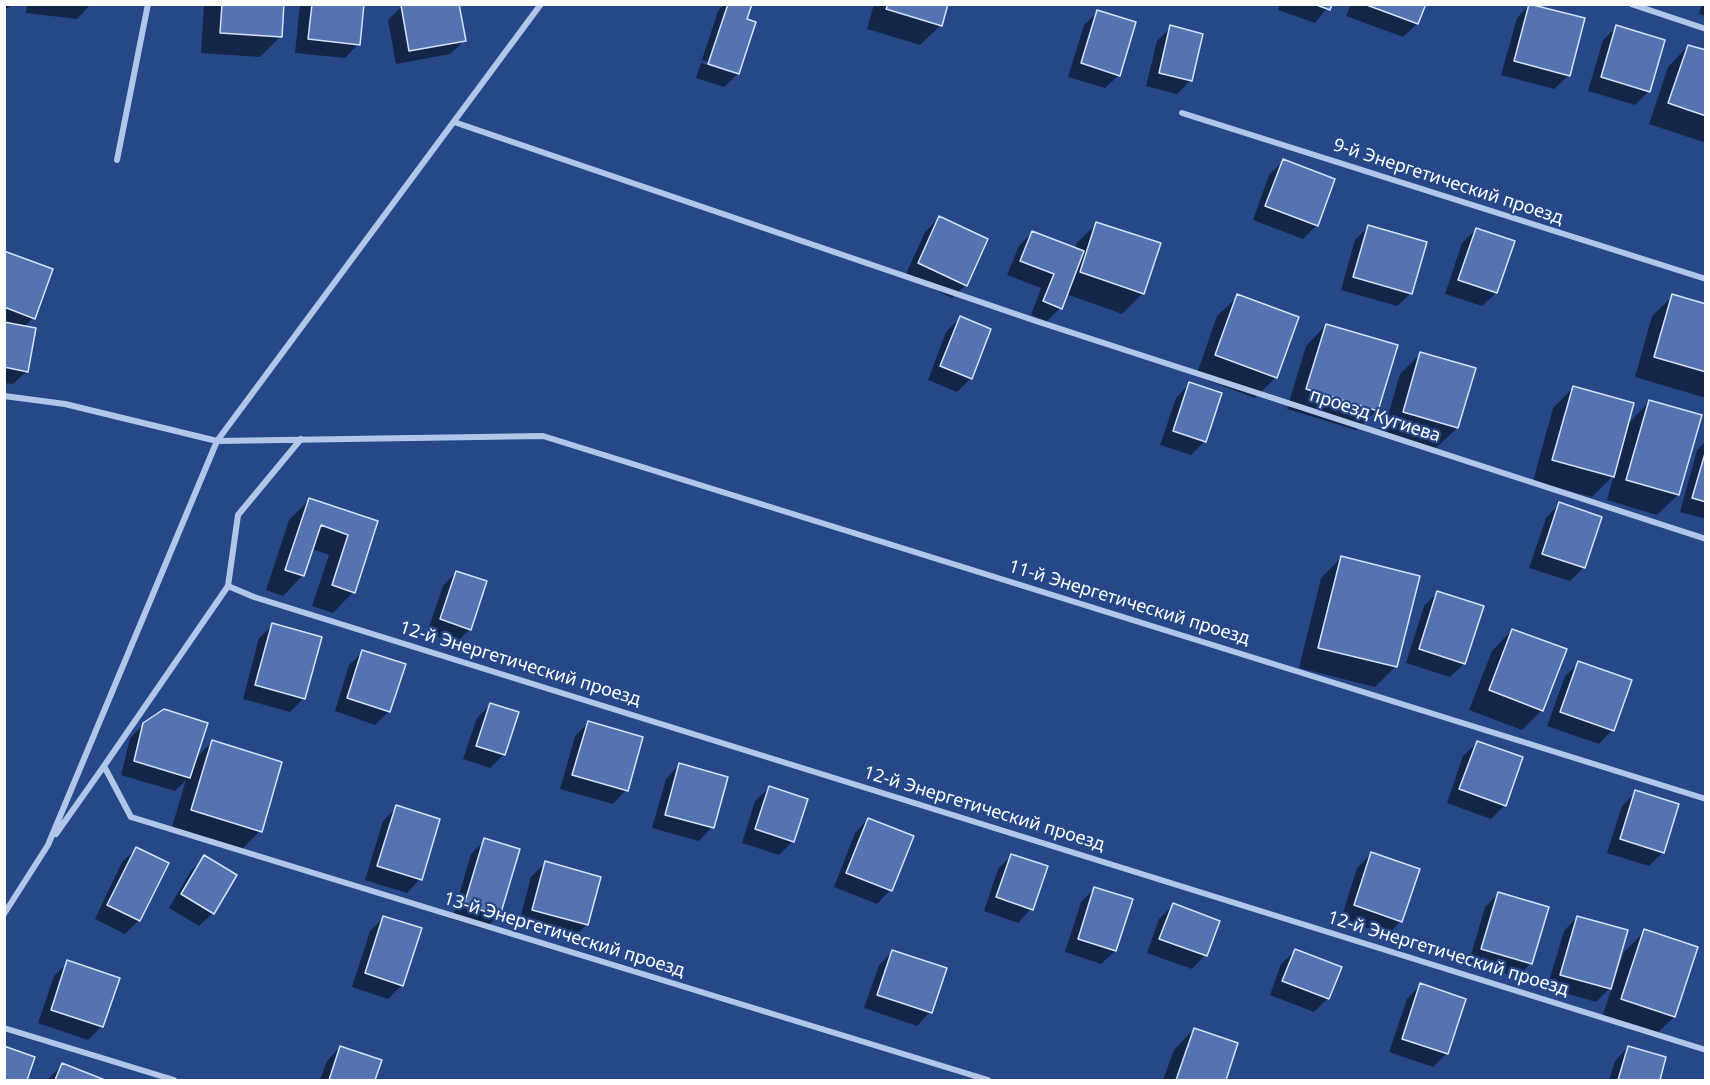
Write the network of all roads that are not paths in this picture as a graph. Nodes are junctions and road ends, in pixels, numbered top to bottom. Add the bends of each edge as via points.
1 (148, 4) edge
2 (541, 4) edge
3 (1631, 4) edge
4 (1706, 29) edge
5 (1182, 113) dead end
6 (454, 122) junction
7 (117, 160) dead end
8 (1706, 279) edge
9 (4, 396) edge
10 (301, 439) junction
11 (217, 441) junction
12 (1706, 539) edge
13 (228, 586) junction
14 (104, 766) junction
15 (1706, 799) edge
16 (48, 845) junction
17 (4, 915) edge
18 (4, 1028) edge
19 (1706, 1050) edge
20 (174, 1080) edge
21 (988, 1080) edge

1 - 7 street
2 - 6 street
3 - 4 street
5 - 8 street, 9-й Энергетический проезд
6 - 11 street
6 - 12 street, проезд Кугиева via 1036,321
9 - 11 street, 11-й Энергетический проезд via 65,404
10 - 11 street, 11-й Энергетический проезд
10 - 13 street via 238,514
10 - 15 street, 11-й Энергетический проезд via 543,436
11 - 16 street
13 - 14 street
13 - 19 street, 12-й Энергетический проезд
14 - 16 street
14 - 21 street, 13-й Энергетический проезд via 131,817
16 - 17 street
18 - 20 street

